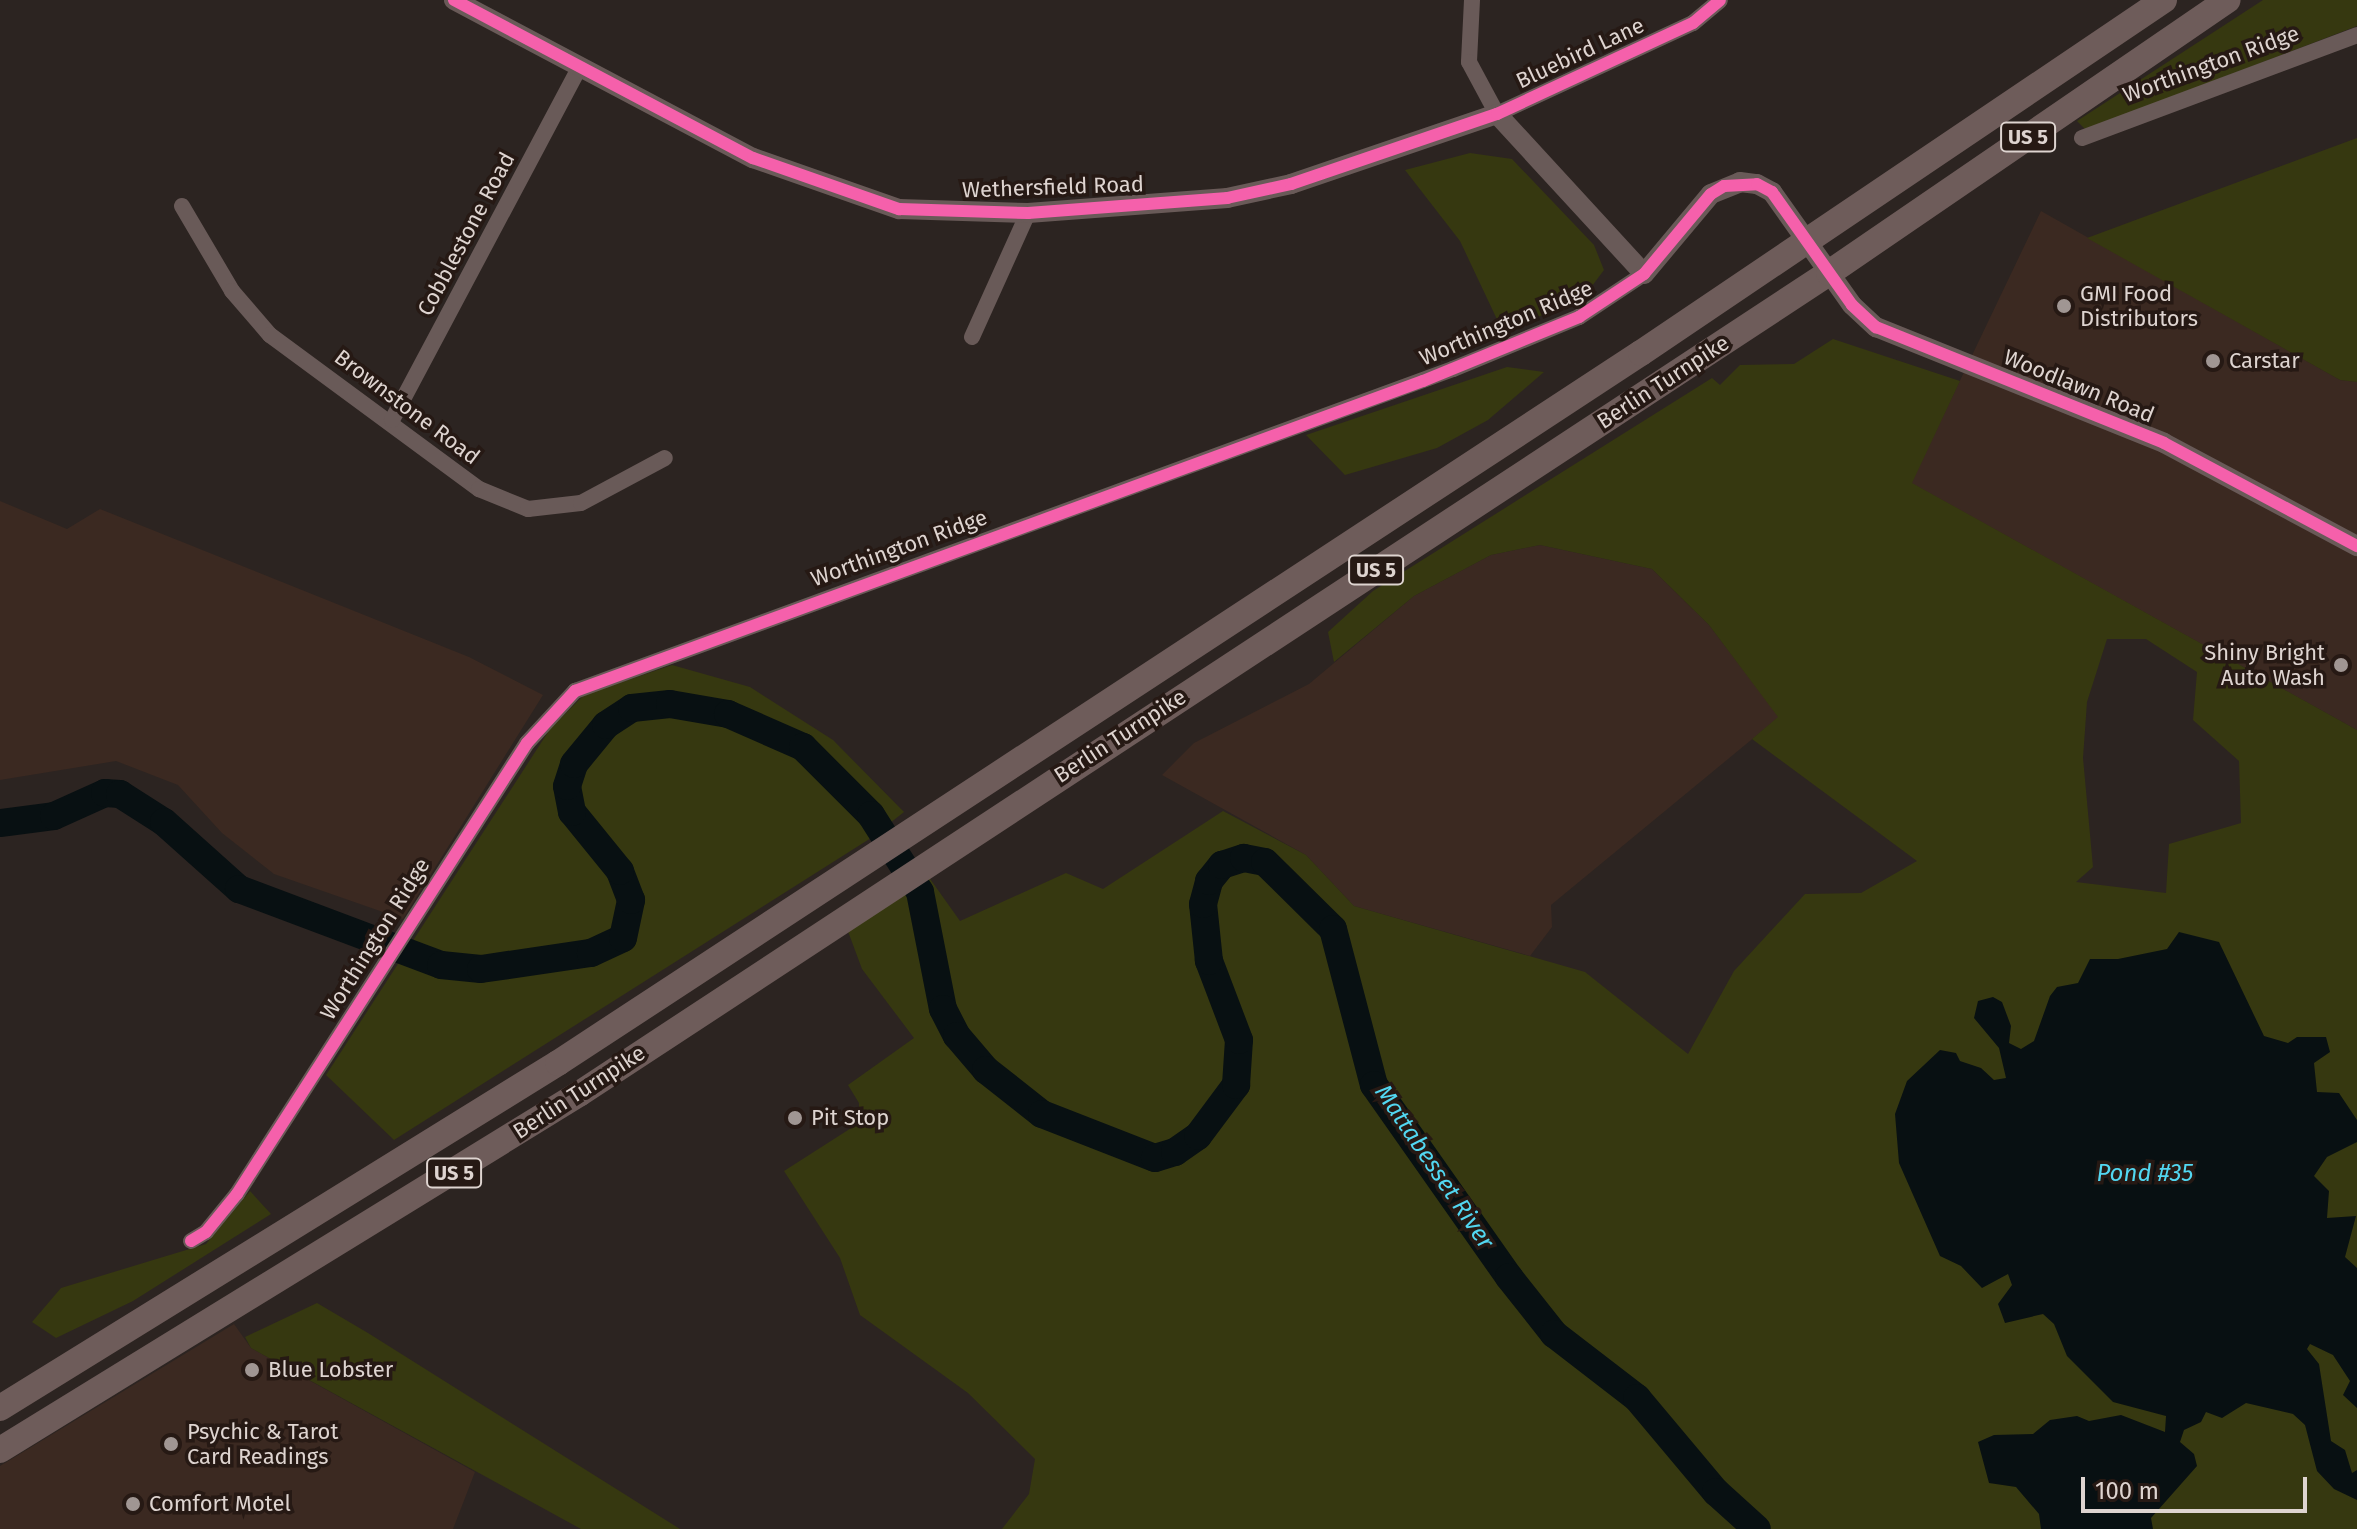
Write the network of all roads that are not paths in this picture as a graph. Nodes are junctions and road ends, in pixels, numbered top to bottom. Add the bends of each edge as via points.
1 (454, 0) edge
2 (1472, 0) edge
3 (1720, 0) edge
4 (2164, 0) edge
5 (2227, 0) edge
6 (2357, 35) edge
7 (579, 69) junction
8 (1497, 114) junction
9 (2082, 138) dead end
10 (182, 206) dead end
11 (1028, 213) junction
12 (1808, 243) junction
13 (1829, 273) junction
14 (1644, 274) junction
15 (972, 337) dead end
16 (392, 420) junction
17 (665, 458) dead end
18 (2357, 546) edge
19 (191, 1241) dead end
20 (0, 1408) edge
21 (0, 1450) edge

1 - 7 street, Wethersfield Road
2 - 8 street via 1469,62
3 - 8 street, Bluebird Lane via 1693,23
4 - 12 highway, Berlin Turnpike / US 5
5 - 13 highway, Berlin Turnpike / US 5
6 - 9 street, Worthington Ridge
7 - 11 street, Wethersfield Road via 753,158 899,209
7 - 16 street, Cobblestone Road
8 - 11 street, Wethersfield Road via 1396,151 1253,192
8 - 14 street
10 - 16 street, Brownstone Road via 232,291 270,335
11 - 15 street
12 - 13 street, Woodlawn Road
12 - 14 street, Worthington Ridge via 1772,192 1740,182 1711,194
12 - 20 highway, Berlin Turnpike / US 5 via 406,1160
13 - 18 street, Woodlawn Road via 1876,327 2139,432
13 - 21 highway, Berlin Turnpike / US 5 via 579,1094
14 - 19 street, Worthington Ridge via 1579,317 1443,373 585,686 545,717 237,1194
16 - 17 street, Brownstone Road via 479,489 528,509 581,503

